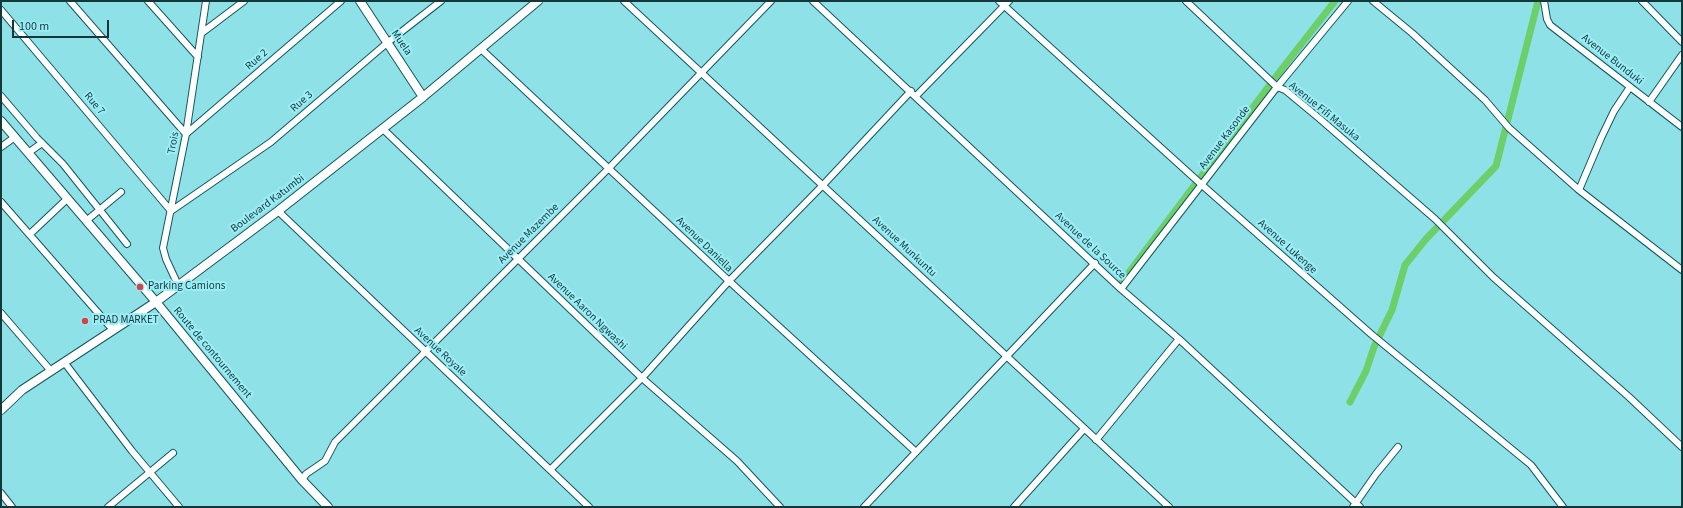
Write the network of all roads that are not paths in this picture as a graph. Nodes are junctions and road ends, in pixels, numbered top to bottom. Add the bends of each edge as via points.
1 (70, 1) edge
2 (148, 1) edge
3 (206, 1) edge
4 (244, 1) edge
5 (342, 1) edge
6 (360, 1) edge
7 (441, 1) edge
8 (538, 1) edge
9 (624, 1) edge
10 (771, 1) edge
11 (813, 1) edge
12 (998, 1) edge
13 (1009, 1) edge
14 (1186, 1) edge
15 (1348, 1) edge
16 (1373, 1) edge
17 (1544, 1) edge
18 (1642, 1) edge
19 (1004, 6) junction
20 (1, 10) edge
21 (203, 32) junction
22 (1682, 42) edge
23 (387, 43) junction
24 (481, 49) junction
25 (1682, 55) edge
26 (198, 57) junction
27 (700, 72) junction
28 (1277, 87) junction
29 (1630, 87) junction
30 (911, 91) junction
31 (1, 96) edge
32 (916, 96) junction
33 (423, 97) junction
34 (1649, 102) junction
35 (1, 121) edge
36 (1682, 127) edge
37 (383, 129) junction
38 (186, 134) junction
39 (15, 137) junction
40 (42, 143) junction
41 (1, 147) edge
42 (28, 153) junction
43 (609, 168) junction
44 (822, 185) junction
45 (1202, 185) junction
46 (1579, 190) junction
47 (121, 192) dead end
48 (67, 199) junction
49 (1, 202) edge
50 (100, 210) junction
51 (171, 211) junction
52 (278, 212) junction
53 (86, 221) junction
54 (30, 234) junction
55 (127, 244) dead end
56 (517, 260) junction
57 (1095, 263) junction
58 (1682, 270) edge
59 (729, 281) junction
60 (178, 285) junction
61 (1122, 289) junction
62 (156, 302) junction
63 (1, 314) edge
64 (113, 330) junction
65 (1179, 339) junction
66 (425, 352) junction
67 (1007, 356) junction
68 (64, 362) junction
69 (51, 371) junction
70 (642, 378) junction
71 (1, 410) edge
72 (1084, 429) junction
73 (1096, 440) junction
74 (1398, 446) dead end
75 (1682, 447) edge
76 (916, 452) junction
77 (172, 453) dead end
78 (550, 470) junction
79 (149, 472) junction
80 (302, 480) junction
81 (1, 493) edge
82 (1356, 506) edge
83 (12, 507) edge
84 (108, 507) edge
85 (179, 507) edge
86 (328, 507) edge
87 (589, 507) edge
88 (780, 507) edge
89 (864, 507) edge
90 (1014, 507) edge
91 (1169, 507) edge
92 (1563, 507) edge

1 - 38 street
2 - 26 street
3 - 21 street, Trois
4 - 21 street
5 - 38 street, Rue 2
6 - 23 street, Muela
7 - 23 street, Rue 3
8 - 24 street, Boulevard Katumbi
9 - 27 street, Avenue Munkuntu
10 - 27 street, Avenue Mazembe
11 - 30 street, Avenue de la Source
12 - 19 street, Avenue Lukenge
13 - 19 street
14 - 28 street, Avenue Fifi Masuka
15 - 28 street, Avenue Kasonde
16 - 46 street via 1418,38 1485,100 1509,128
17 - 29 street, Avenue Bunduki via 1546,19 1550,25
18 - 22 street
19 - 32 street
19 - 45 street, Avenue Lukenge
20 - 51 street, Rue 7
21 - 26 street, Trois
23 - 33 street, Muela
23 - 51 street, Rue 3 via 271,142
24 - 33 street, Boulevard Katumbi
24 - 43 street, Avenue Daniella
25 - 34 street
26 - 38 street, Trois
27 - 43 street, Avenue Mazembe
27 - 44 street, Avenue Munkuntu
28 - 45 street, Avenue Kasonde
28 - 75 street, Avenue Fifi Masuka via 1285,90 1320,119 1435,219 1493,277
29 - 34 street, Avenue Bunduki
29 - 46 street via 1614,111
30 - 32 street, Avenue de la Source
30 - 44 street
31 - 40 street
32 - 57 street, Avenue de la Source
33 - 37 street, Boulevard Katumbi
34 - 36 street, Avenue Bunduki
35 - 39 street, Route de contournement
37 - 52 street, Boulevard Katumbi
37 - 56 street, Avenue Aaron Ngwashi
38 - 51 street, Trois
39 - 41 street
39 - 42 street, Route de contournement
40 - 42 street
40 - 50 street via 64,164
42 - 48 street, Route de contournement
43 - 56 street, Avenue Mazembe
43 - 59 street, Avenue Daniella
44 - 59 street
44 - 67 street, Avenue Munkuntu
45 - 61 street, Avenue Kasonde
45 - 92 street, Avenue Lukenge via 1370,334 1531,465
46 - 58 street
47 - 50 street
48 - 53 street, Route de contournement
48 - 54 street
49 - 54 street
50 - 53 street
50 - 55 street
51 - 60 street, Trois via 163,248
52 - 60 street, Boulevard Katumbi
52 - 66 street, Avenue Royale
53 - 62 street, Route de contournement
54 - 64 street
56 - 66 street, Avenue Mazembe
56 - 70 street, Avenue Aaron Ngwashi
57 - 61 street, Avenue de la Source
57 - 67 street
59 - 70 street
59 - 76 street, Avenue Daniella
60 - 62 street, Boulevard Katumbi
61 - 65 street, Avenue de la Source
62 - 64 street, Boulevard Katumbi
62 - 80 street, Route de contournement
63 - 69 street
64 - 68 street, Boulevard Katumbi
65 - 73 street
65 - 82 street, Avenue de la Source
66 - 78 street, Avenue Royale
66 - 80 street, Avenue Mazembe via 335,442 325,462 306,474
67 - 72 street, Avenue Munkuntu
67 - 76 street
68 - 69 street, Boulevard Katumbi
68 - 79 street
69 - 71 street, Boulevard Katumbi via 22,390
70 - 78 street
70 - 88 street, Avenue Aaron Ngwashi via 737,461
72 - 73 street, Avenue Munkuntu
72 - 90 street
73 - 91 street, Avenue Munkuntu
74 - 82 street, Avenue de la Source
76 - 89 street
77 - 79 street
78 - 87 street, Avenue Royale
79 - 84 street
79 - 85 street
80 - 86 street, Route de contournement
81 - 83 street

